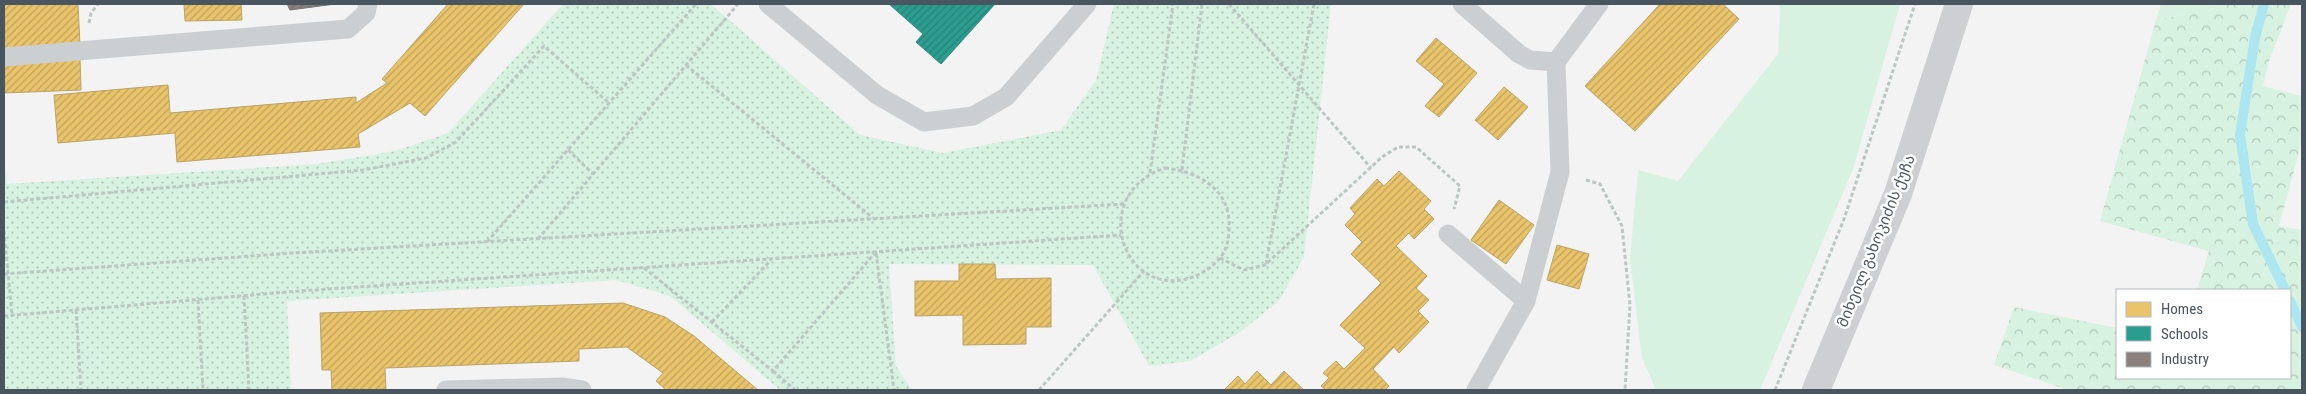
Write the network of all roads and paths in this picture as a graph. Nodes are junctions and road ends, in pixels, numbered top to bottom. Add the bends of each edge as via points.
1 (368, 4) edge
2 (696, 4) edge
3 (738, 4) edge
4 (768, 4) edge
5 (1087, 4) edge
6 (1173, 4) edge
7 (1202, 4) edge
8 (1229, 4) edge
9 (1314, 4) edge
10 (1462, 4) edge
11 (1598, 4) edge
12 (1915, 4) edge
13 (1959, 4) edge
14 (4, 57) edge
15 (1556, 62) junction
16 (686, 65) junction
17 (1299, 85) junction
18 (609, 103) junction
19 (568, 150) junction
20 (1371, 168) junction
21 (1182, 170) junction
22 (1560, 172) junction
23 (1150, 173) junction
24 (593, 174) junction
25 (4, 202) edge
26 (1124, 204) junction
27 (874, 219) junction
28 (4, 230) edge
29 (1448, 234) joint
30 (1121, 235) junction
31 (538, 239) junction
32 (487, 242) junction
33 (876, 252) junction
34 (1220, 258) junction
35 (772, 259) junction
36 (1266, 265) junction
37 (643, 268) junction
38 (1144, 271) junction
39 (6, 274) edge
40 (244, 296) junction
41 (198, 300) junction
42 (1526, 301) junction
43 (76, 310) junction
44 (12, 315) junction
45 (4, 316) edge
46 (712, 322) junction
47 (773, 371) junction
48 (81, 390) edge
49 (203, 390) edge
50 (250, 390) edge
51 (446, 390) edge
52 (582, 390) edge
53 (795, 390) edge
54 (894, 390) edge
55 (1039, 390) edge
56 (1476, 390) edge
57 (1626, 390) edge
58 (1776, 390) edge
59 (1816, 390) edge

1 - 14 lane via 366,13 348,29
2 - 18 path
3 - 16 path
4 - 5 lane via 878,95 924,122 973,116 1006,96
6 - 23 path
7 - 21 path
8 - 17 path
9 - 17 path
10 - 15 lane via 1519,54 1530,60
11 - 15 lane
12 - 58 path via 1844,219
13 - 59 street, მიხეილ გახოკიძის ქუჩა via 1898,194
15 - 22 lane
16 - 24 path
16 - 27 path
17 - 20 path
17 - 36 path
18 - 19 path
18 - 25 path via 544,46 456,142 426,158 363,170
19 - 24 path
19 - 32 path
20 - 29 path via 1398,147 1416,147 1460,186
20 - 36 path
21 - 23 path via 1165,168
21 - 34 path via 1212,184 1224,199 1230,218 1228,241
22 - 42 lane
22 - 57 path via 1600,184 1622,226 1630,305
23 - 26 path via 1134,188
24 - 31 path
26 - 27 path
26 - 30 path
27 - 31 path
28 - 39 path
29 - 42 lane
30 - 33 path
30 - 38 path via 1131,259
31 - 32 path
32 - 39 path
33 - 35 path
33 - 47 path
33 - 54 path
34 - 36 path via 1244,270
34 - 38 path via 1203,273 1185,280 1161,279
35 - 37 path
35 - 46 path
37 - 40 path
37 - 46 path
38 - 55 path
39 - 44 path
40 - 41 path
40 - 50 path
41 - 43 path
41 - 49 path
42 - 56 lane
43 - 44 path
43 - 48 path
44 - 45 path
46 - 47 path
47 - 53 path
51 - 52 lane via 562,387

